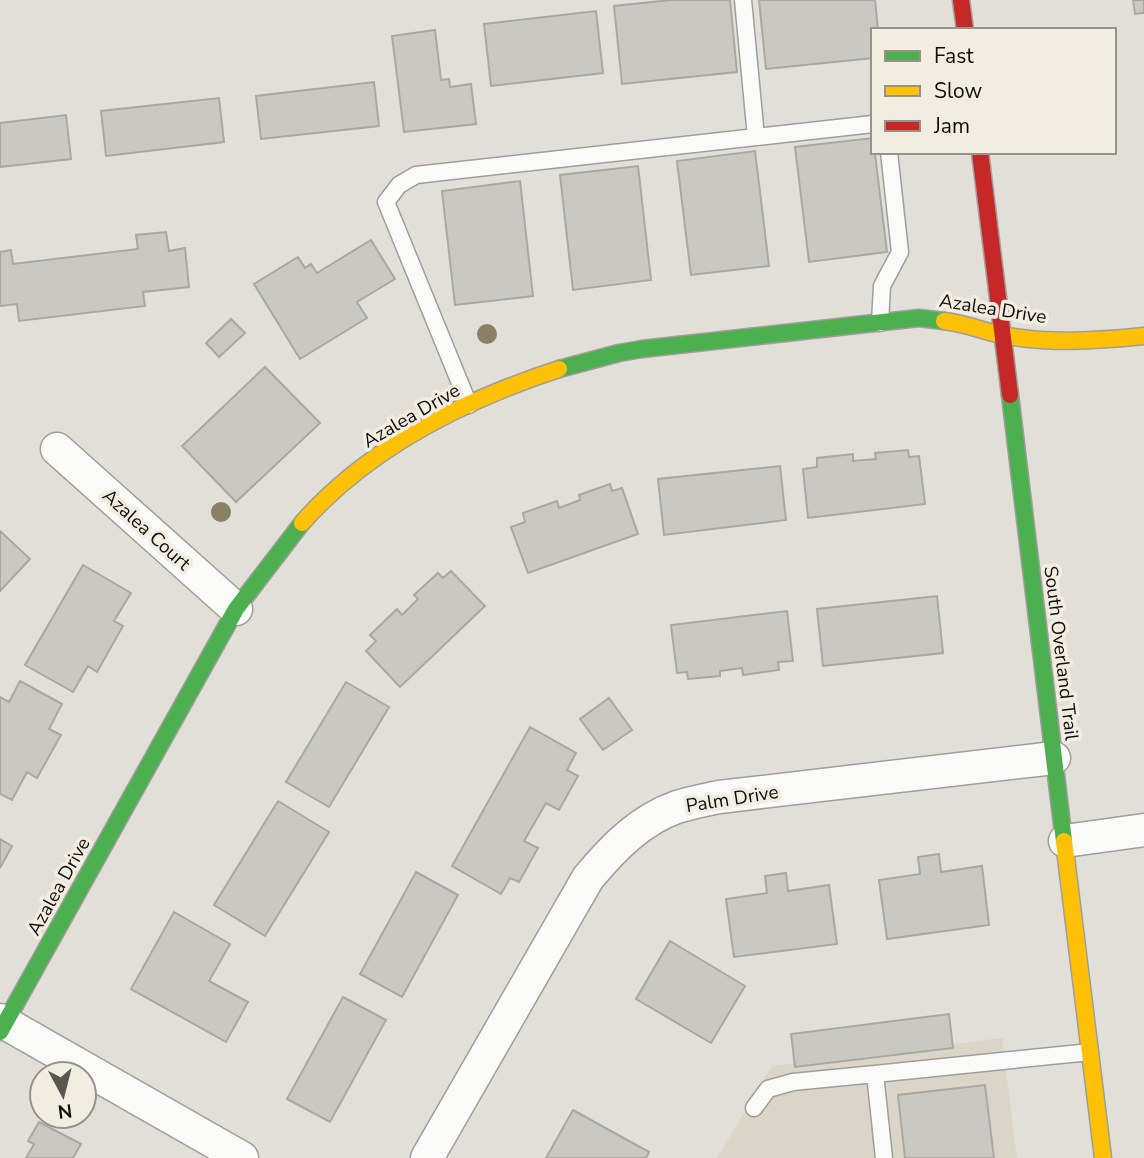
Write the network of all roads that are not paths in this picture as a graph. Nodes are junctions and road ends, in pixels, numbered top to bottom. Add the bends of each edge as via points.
1 (743, 0) edge
2 (961, 0) edge
3 (965, 28) edge
4 (871, 124) edge
5 (756, 137) junction
6 (889, 154) edge
7 (980, 154) edge
8 (880, 323) junction
9 (1002, 335) junction
10 (1144, 336) edge
11 (469, 405) junction
12 (57, 449) dead end
13 (236, 609) junction
14 (1054, 758) junction
15 (1144, 830) edge
16 (1065, 841) junction
17 (2, 1025) edge
18 (1090, 1052) junction
19 (875, 1074) junction
20 (754, 1108) dead end
21 (242, 1158) edge
22 (427, 1158) edge
23 (884, 1158) edge
24 (1103, 1158) edge

1 - 5 lane
2 - 3 street
4 - 5 lane
5 - 11 lane via 416,175 399,185 386,202
6 - 8 lane via 900,252 882,286
7 - 9 street, South Overland Trail
8 - 9 street, Azalea Drive via 919,318 964,323
8 - 11 street, Azalea Drive via 619,353 537,377
9 - 10 street, Azalea Drive via 1088,342
9 - 14 street, South Overland Trail
11 - 13 street, Azalea Drive via 369,463 316,507 272,557
12 - 13 street, Azalea Court
13 - 17 street, Azalea Drive
14 - 16 street, South Overland Trail
14 - 22 street, Palm Drive via 719,797 676,808 642,825 612,849 588,878
15 - 16 street
16 - 18 street, South Overland Trail
17 - 21 street
18 - 19 lane
18 - 24 street, South Overland Trail
19 - 20 lane via 768,1089
19 - 23 lane

